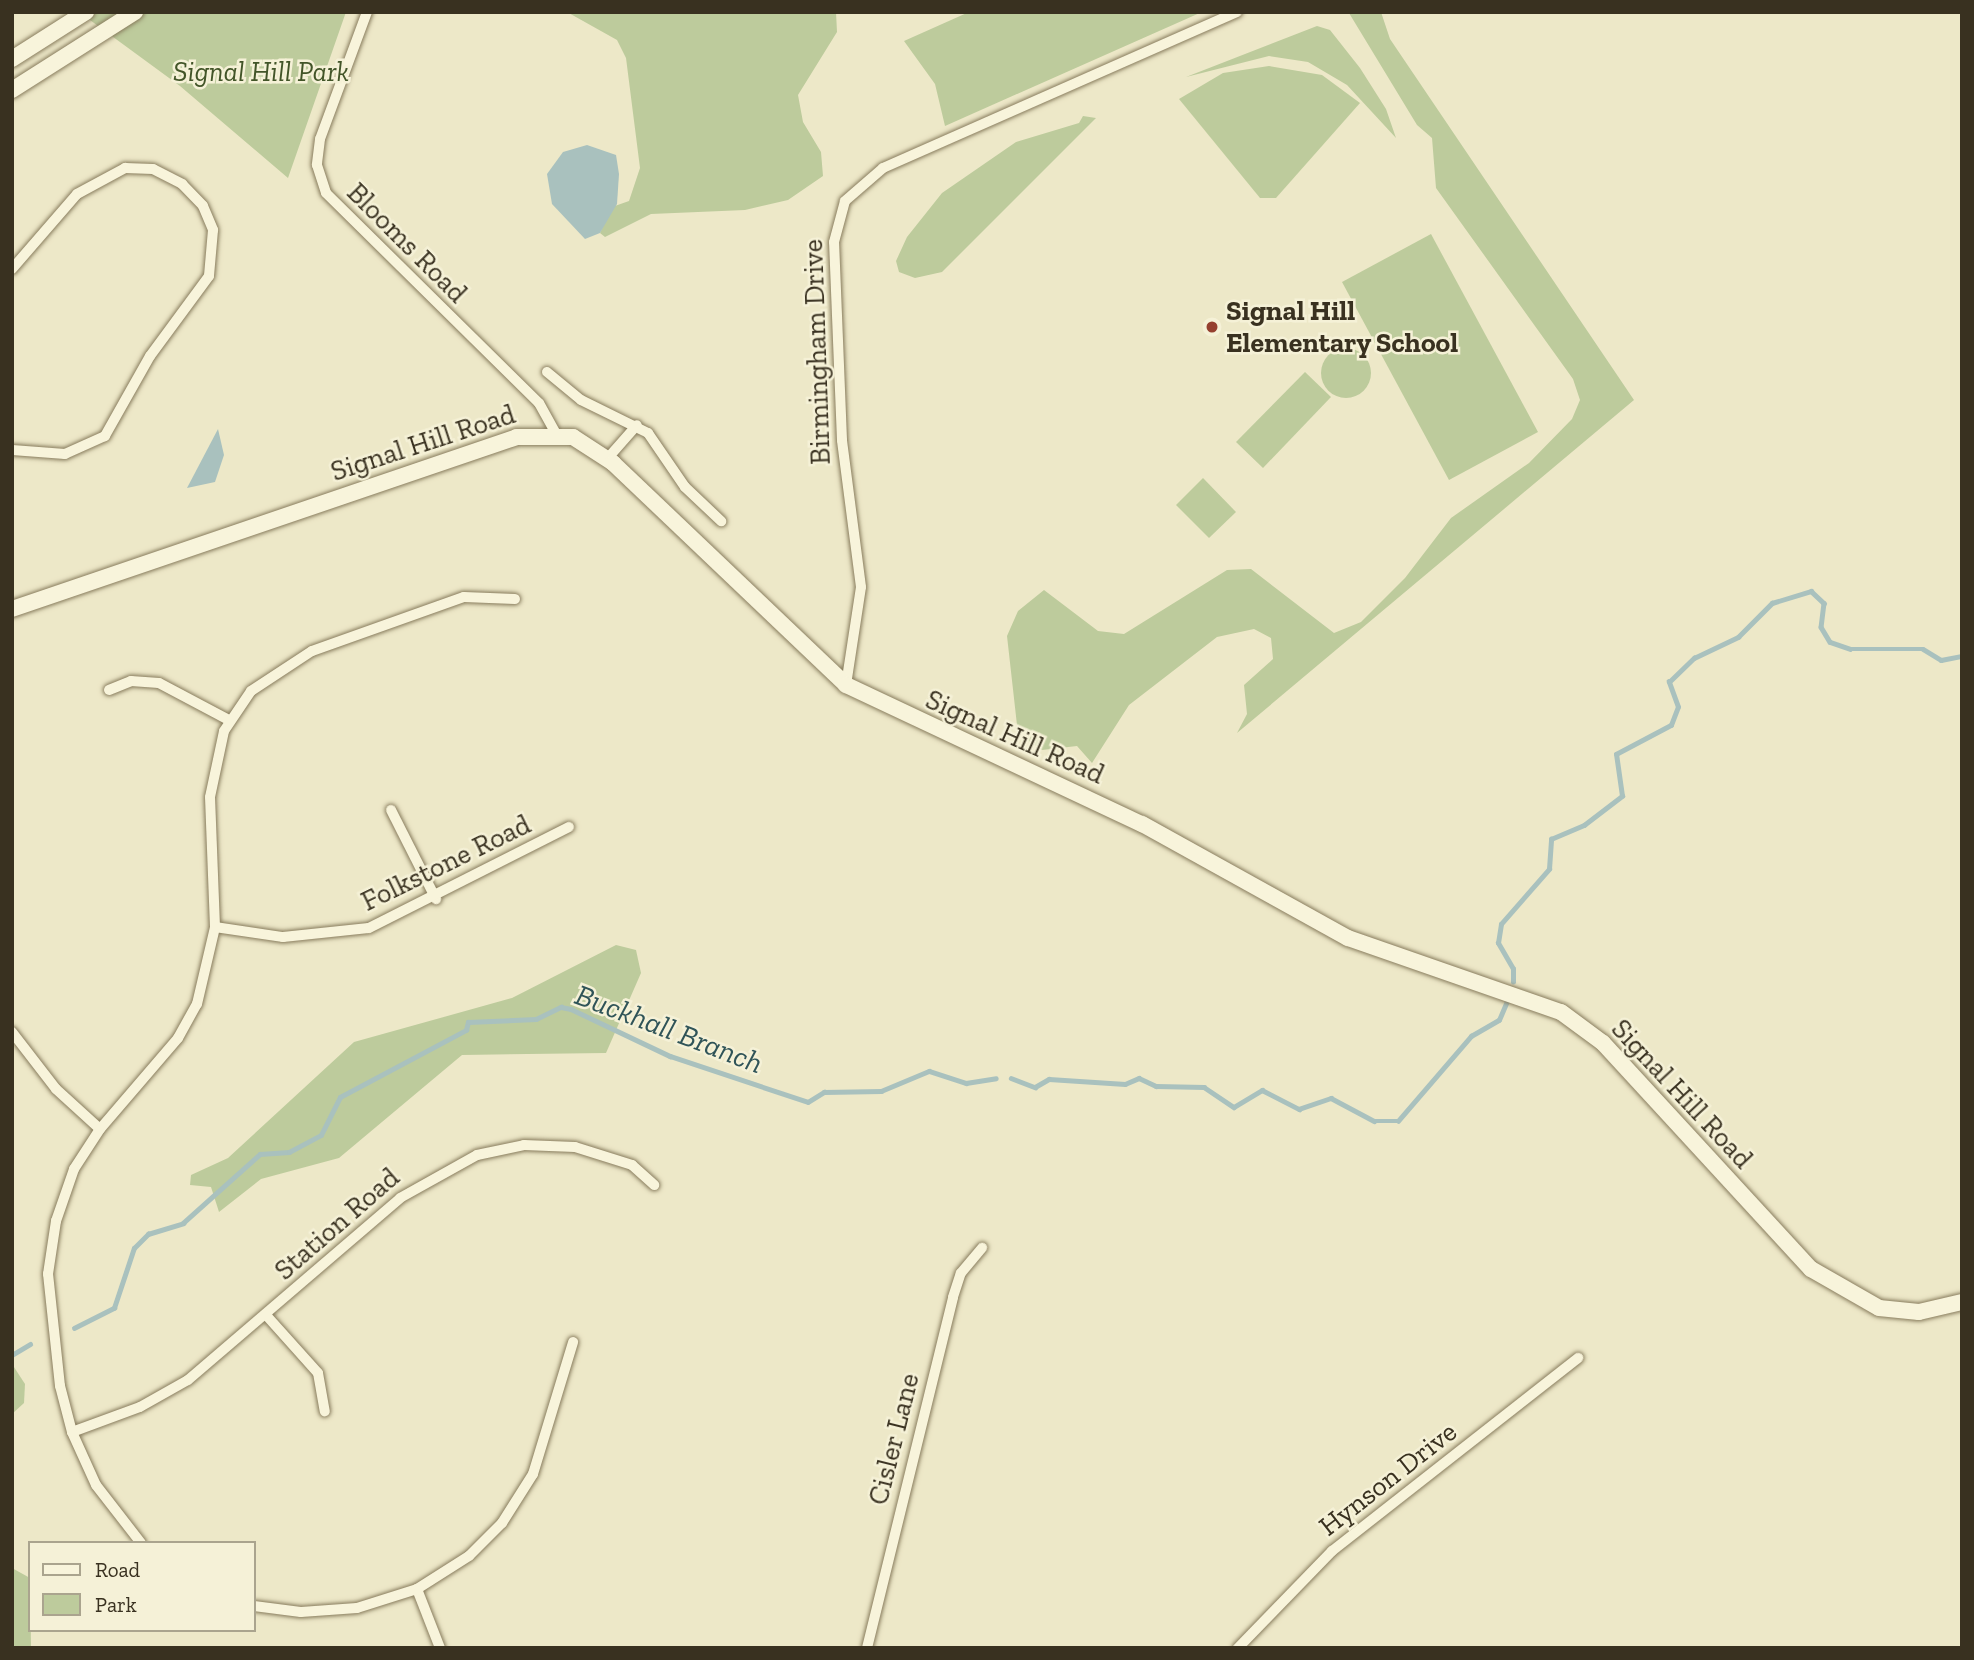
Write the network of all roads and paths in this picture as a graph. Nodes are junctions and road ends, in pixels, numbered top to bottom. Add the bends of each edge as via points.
1 (86, 12) edge
2 (135, 12) edge
3 (367, 12) edge
4 (1237, 12) edge
5 (12, 59) edge
6 (12, 90) edge
7 (14, 263) edge
8 (547, 372) dead end
9 (637, 425) junction
10 (556, 434) junction
11 (12, 450) edge
12 (607, 459) junction
13 (721, 521) dead end
14 (515, 599) dead end
15 (12, 609) edge
16 (846, 685) junction
17 (109, 690) dead end
18 (229, 720) junction
19 (391, 810) dead end
20 (569, 827) dead end
21 (436, 899) junction
22 (215, 927) junction
23 (12, 1032) edge
24 (100, 1129) junction
25 (654, 1185) dead end
26 (982, 1248) dead end
27 (1962, 1302) edge
28 (266, 1315) junction
29 (573, 1342) dead end
30 (1578, 1358) dead end
31 (325, 1411) dead end
32 (72, 1432) junction
33 (139, 1541) edge
34 (417, 1589) junction
35 (256, 1605) edge
36 (440, 1648) edge
37 (867, 1648) edge
38 (1238, 1648) edge

1 - 5 main road
2 - 6 main road
3 - 10 street, Blooms Road via 320,139 317,165 326,193 539,403
4 - 16 street, Birmingham Drive via 883,168 845,201 834,242 842,448 862,587
7 - 11 street via 77,194 125,168 153,169 182,184 203,206 213,230 209,276 150,356 106,436 65,454
8 - 9 street via 581,400
9 - 12 street
9 - 13 street
10 - 12 main road, Signal Hill Road
10 - 15 main road, Signal Hill Road via 517,437
12 - 16 main road, Signal Hill Road
14 - 18 street via 464,597 312,651 271,674
16 - 27 main road, Signal Hill Road via 1142,824 1359,942 1561,1012 1603,1043 1811,1269 1879,1308 1919,1312
17 - 18 street via 131,681 159,683
18 - 22 street via 211,772
19 - 21 street
20 - 21 street, Folkstone Road
21 - 22 street, Folkstone Road via 337,935 283,937
22 - 24 street via 192,1014 158,1064
23 - 24 street via 56,1089
24 - 32 street via 65,1192 48,1274 58,1372
25 - 28 street, Station Road via 632,1165 575,1147 524,1145 477,1154 400,1198
26 - 37 street, Cisler Lane via 961,1273 953,1297
28 - 31 street via 318,1373
28 - 32 street, Station Road via 166,1394
29 - 34 street via 551,1430 519,1499 469,1556
30 - 38 street, Hynson Drive via 1332,1551
32 - 33 street via 96,1485
34 - 35 street via 329,1612
34 - 36 street

